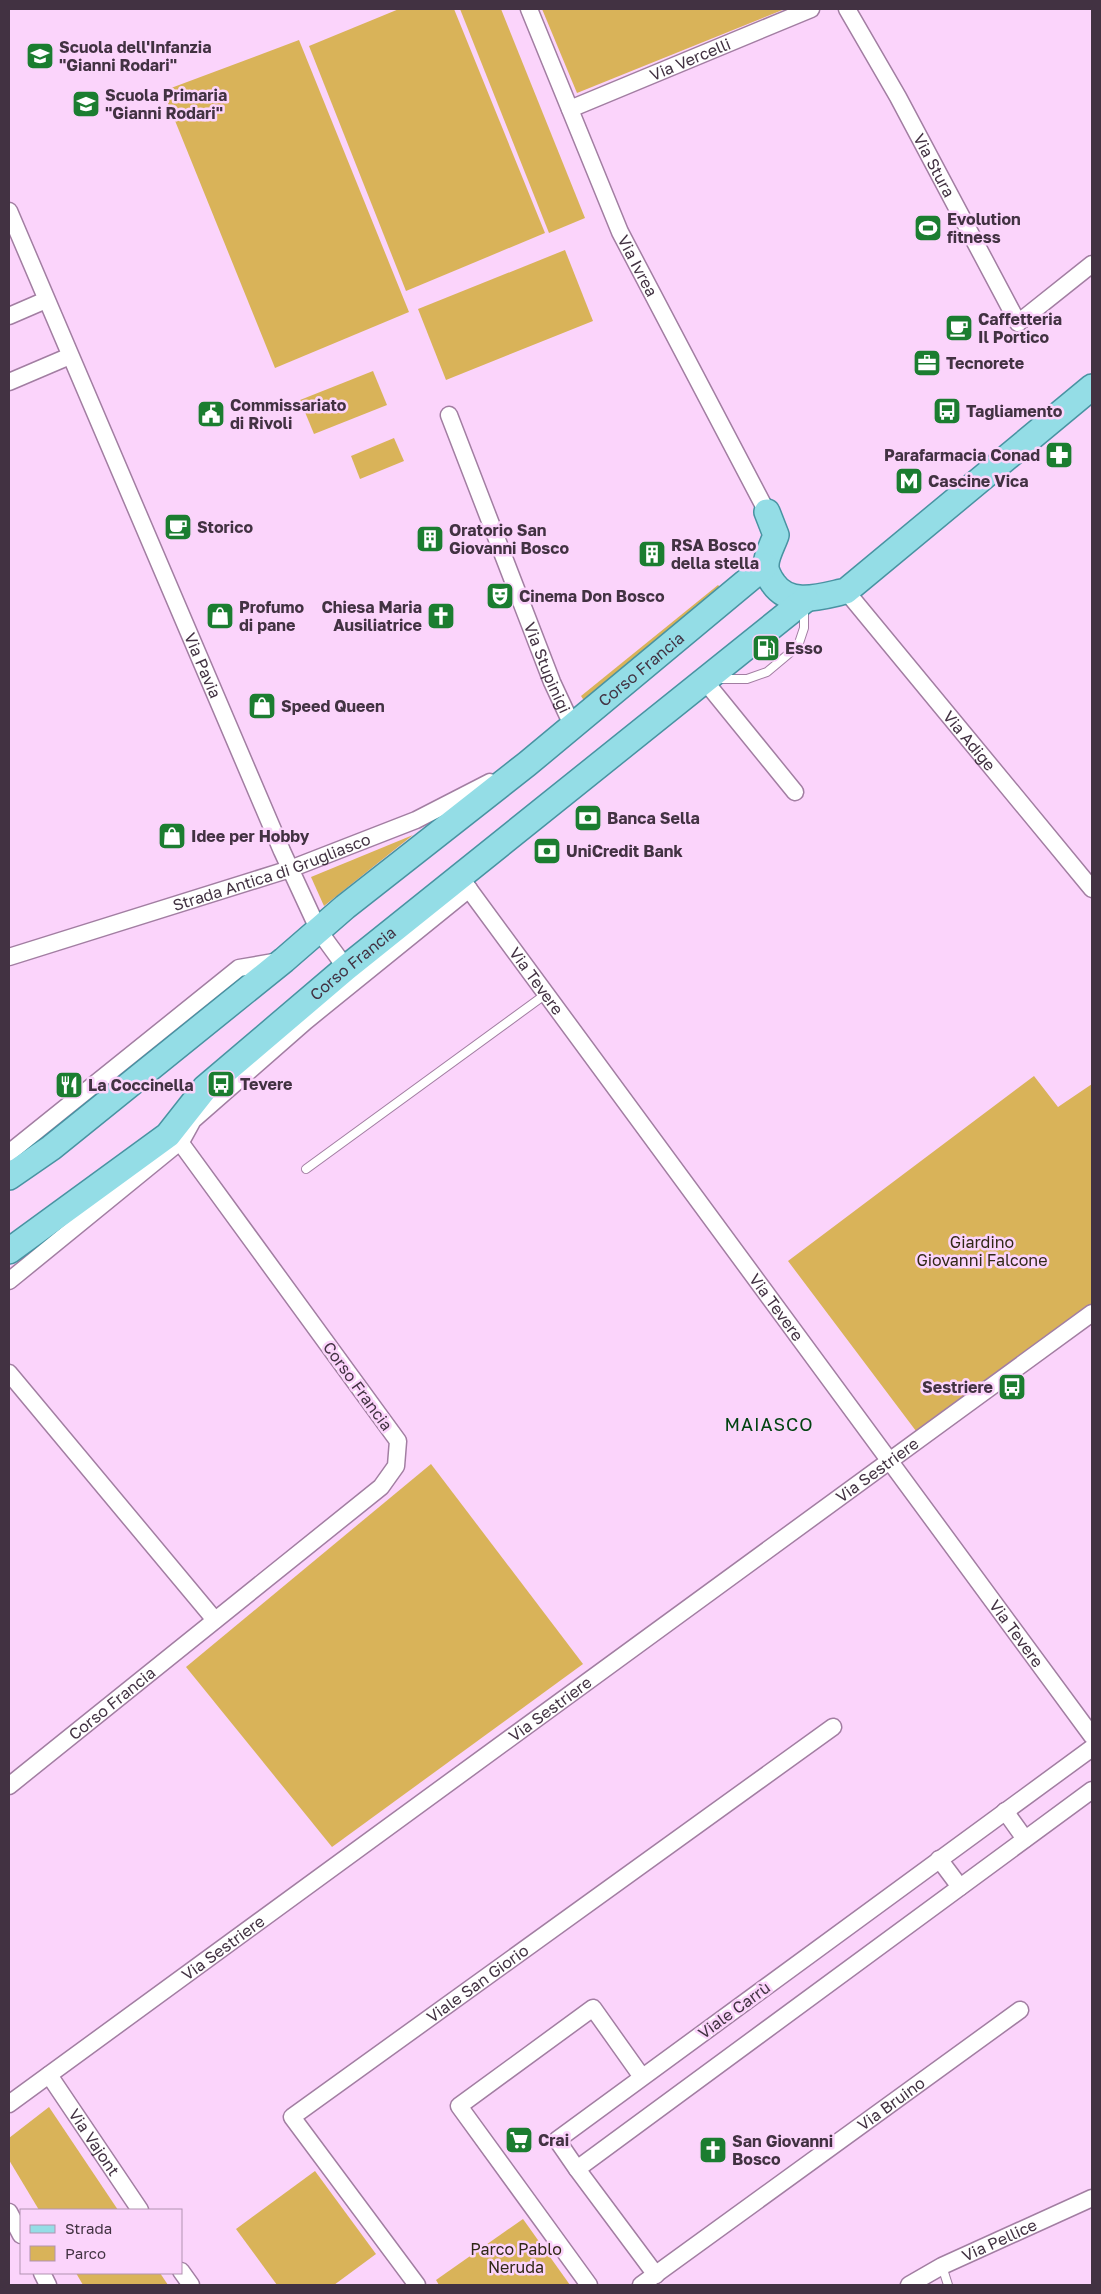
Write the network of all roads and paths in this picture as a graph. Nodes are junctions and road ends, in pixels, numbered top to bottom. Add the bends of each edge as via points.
1 (529, 9) edge
2 (811, 9) edge
3 (847, 9) edge
4 (570, 109) junction
5 (9, 210) edge
6 (1092, 264) edge
7 (46, 300) junction
8 (9, 316) edge
9 (70, 356) junction
10 (9, 382) edge
11 (1092, 387) edge
12 (449, 415) dead end
13 (767, 512) joint
14 (766, 566) junction
15 (846, 591) junction
16 (806, 599) junction
17 (704, 680) junction
18 (572, 725) junction
19 (795, 792) dead end
20 (423, 829) junction
21 (290, 869) junction
22 (464, 883) junction
23 (1092, 889) edge
24 (319, 931) junction
25 (9, 957) edge
26 (284, 960) junction
27 (346, 968) junction
28 (546, 994) junction
29 (180, 1142) junction
30 (9, 1153) edge
31 (306, 1169) dead end
32 (9, 1177) edge
33 (9, 1251) edge
34 (9, 1280) edge
35 (1092, 1313) edge
36 (9, 1373) edge
37 (890, 1461) junction
38 (215, 1620) junction
39 (833, 1727) dead end
40 (1092, 1736) edge
41 (1092, 1748) edge
42 (9, 1786) edge
43 (1092, 1790) edge
44 (1006, 1811) junction
45 (1025, 1839) junction
46 (939, 1860) junction
47 (960, 1887) junction
48 (1020, 2010) dead end
49 (49, 2075) junction
50 (642, 2077) junction
51 (9, 2104) edge
52 (578, 2169) junction
53 (1092, 2198) edge
54 (139, 2209) edge
55 (9, 2212) edge
56 (20, 2233) edge
57 (942, 2266) junction
58 (182, 2272) edge
59 (656, 2274) junction
60 (191, 2285) edge
61 (417, 2285) edge
62 (589, 2285) edge
63 (641, 2285) edge
64 (909, 2285) edge
65 (948, 2285) edge

1 - 4 street, Via Ivrea
2 - 4 street, Via Vercelli
3 - 6 street, Via Stura via 898,97 1018,323
4 - 13 street, Via Ivrea via 620,232
5 - 7 street, Via Pavia
7 - 8 street
7 - 9 street, Via Pavia
9 - 10 street
9 - 21 street, Via Pavia
11 - 15 main road
12 - 18 street, Via Stupinigi via 552,682
13 - 14 main road via 776,535
14 - 16 main road via 777,589
14 - 18 main road, Corso Francia
15 - 16 main road
15 - 23 street, Via Adige
16 - 17 main road, Corso Francia
16 - 17 lane via 804,628 798,646 767,672 747,679
17 - 19 street
17 - 22 main road, Corso Francia
18 - 20 main road, Corso Francia via 527,764
20 - 21 street, Strada Antica di Grugliasco
20 - 24 main road, Corso Francia
21 - 24 street, Via Pavia
21 - 25 street, Strada Antica di Grugliasco
22 - 27 main road, Corso Francia
22 - 28 street, Via Tevere
22 - 29 street, Corso Francia via 193,1120
24 - 26 main road, Corso Francia
24 - 27 street, Via Pavia
26 - 30 street, Corso Francia via 239,968
26 - 32 main road, Corso Francia via 51,1148
27 - 33 main road, Corso Francia via 205,1088 168,1135
28 - 31 lane
28 - 37 street, Via Tevere
29 - 34 street, Corso Francia
29 - 38 street, Corso Francia via 398,1441 396,1466 381,1487
35 - 37 street, Via Sestriere
36 - 38 street
37 - 40 street, Via Tevere
37 - 49 street, Via Sestriere
38 - 42 street, Corso Francia
39 - 61 street, Viale San Giorio via 292,2117
41 - 44 street, Viale Carrù
43 - 45 street
44 - 45 street
44 - 46 street, Viale Carrù
45 - 47 street
46 - 47 street
46 - 50 street, Viale Carrù
47 - 52 street
48 - 59 street, Via Bruino
49 - 51 street, Via Sestriere
49 - 54 street, Via Vajont
50 - 52 street, Viale Carrù via 557,2140
50 - 62 street via 593,2008 459,2106
52 - 59 street, Viale Carrù
53 - 57 street, Via Pellice
55 - 56 street
57 - 64 street, Via Pellice
57 - 65 lane
58 - 60 street
59 - 63 street, Via Bruino

